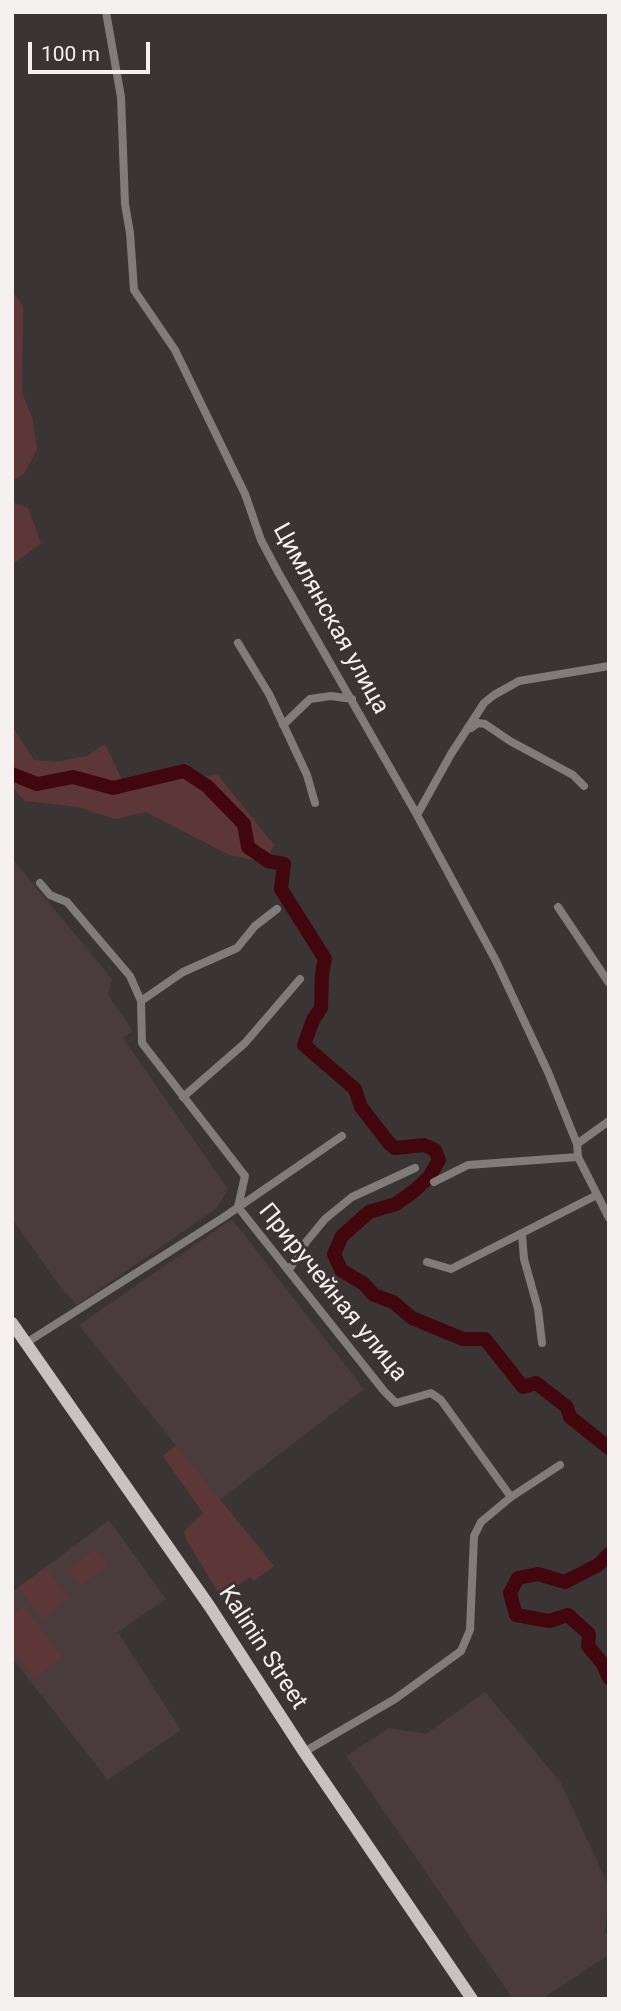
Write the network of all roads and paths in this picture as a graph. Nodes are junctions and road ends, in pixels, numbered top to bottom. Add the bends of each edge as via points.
1 (106, 12) edge
2 (238, 643) dead end
3 (609, 666) edge
4 (352, 699) junction
5 (282, 724) junction
6 (466, 731) junction
7 (584, 786) dead end
8 (315, 803) dead end
9 (417, 815) junction
10 (40, 884) dead end
11 (558, 907) dead end
12 (276, 909) dead end
13 (300, 979) dead end
14 (609, 983) edge
15 (141, 1001) junction
16 (183, 1097) junction
17 (609, 1121) edge
18 (342, 1136) dead end
19 (577, 1144) junction
20 (578, 1157) junction
21 (415, 1168) dead end
22 (434, 1182) dead end
23 (595, 1196) junction
24 (238, 1207) junction
25 (609, 1218) edge
26 (522, 1234) junction
27 (427, 1262) dead end
28 (289, 1270) junction
29 (12, 1323) edge
30 (26, 1343) junction
31 (542, 1343) dead end
32 (560, 1465) dead end
33 (510, 1497) junction
34 (304, 1752) junction
35 (472, 1999) edge

1 - 4 street, Цимлянская улица via 121,97 134,290 175,350 245,494 261,540
2 - 5 street via 270,694
3 - 6 street via 519,681 484,703
4 - 5 street via 310,699
4 - 9 street, Цимлянская улица
5 - 8 street
6 - 7 street via 485,724
6 - 9 street
9 - 19 street, Цимлянская улица via 496,961
10 - 15 street, Приручейная улица via 50,895 67,902 130,976
11 - 14 street
12 - 15 street via 237,948 183,972
13 - 16 street via 245,1043
15 - 16 street, Приручейная улица via 142,1043
16 - 24 street, Приручейная улица via 245,1176
17 - 19 street
18 - 24 street
19 - 20 street, Цимлянская улица
20 - 22 street via 468,1165
20 - 23 street, Цимлянская улица
21 - 28 street via 352,1197 325,1219
23 - 25 street, Цимлянская улица
23 - 26 street
24 - 28 street, Приручейная улица
24 - 30 street
26 - 27 street via 451,1269
26 - 31 street
28 - 33 street, Приручейная улица via 396,1403 431,1393 441,1400
29 - 30 main road, Kalinin Street
30 - 34 main road, Kalinin Street via 210,1607
32 - 33 street
33 - 34 street via 481,1522 474,1536 470,1630 461,1651 396,1699
34 - 35 main road, Kalinin Street

